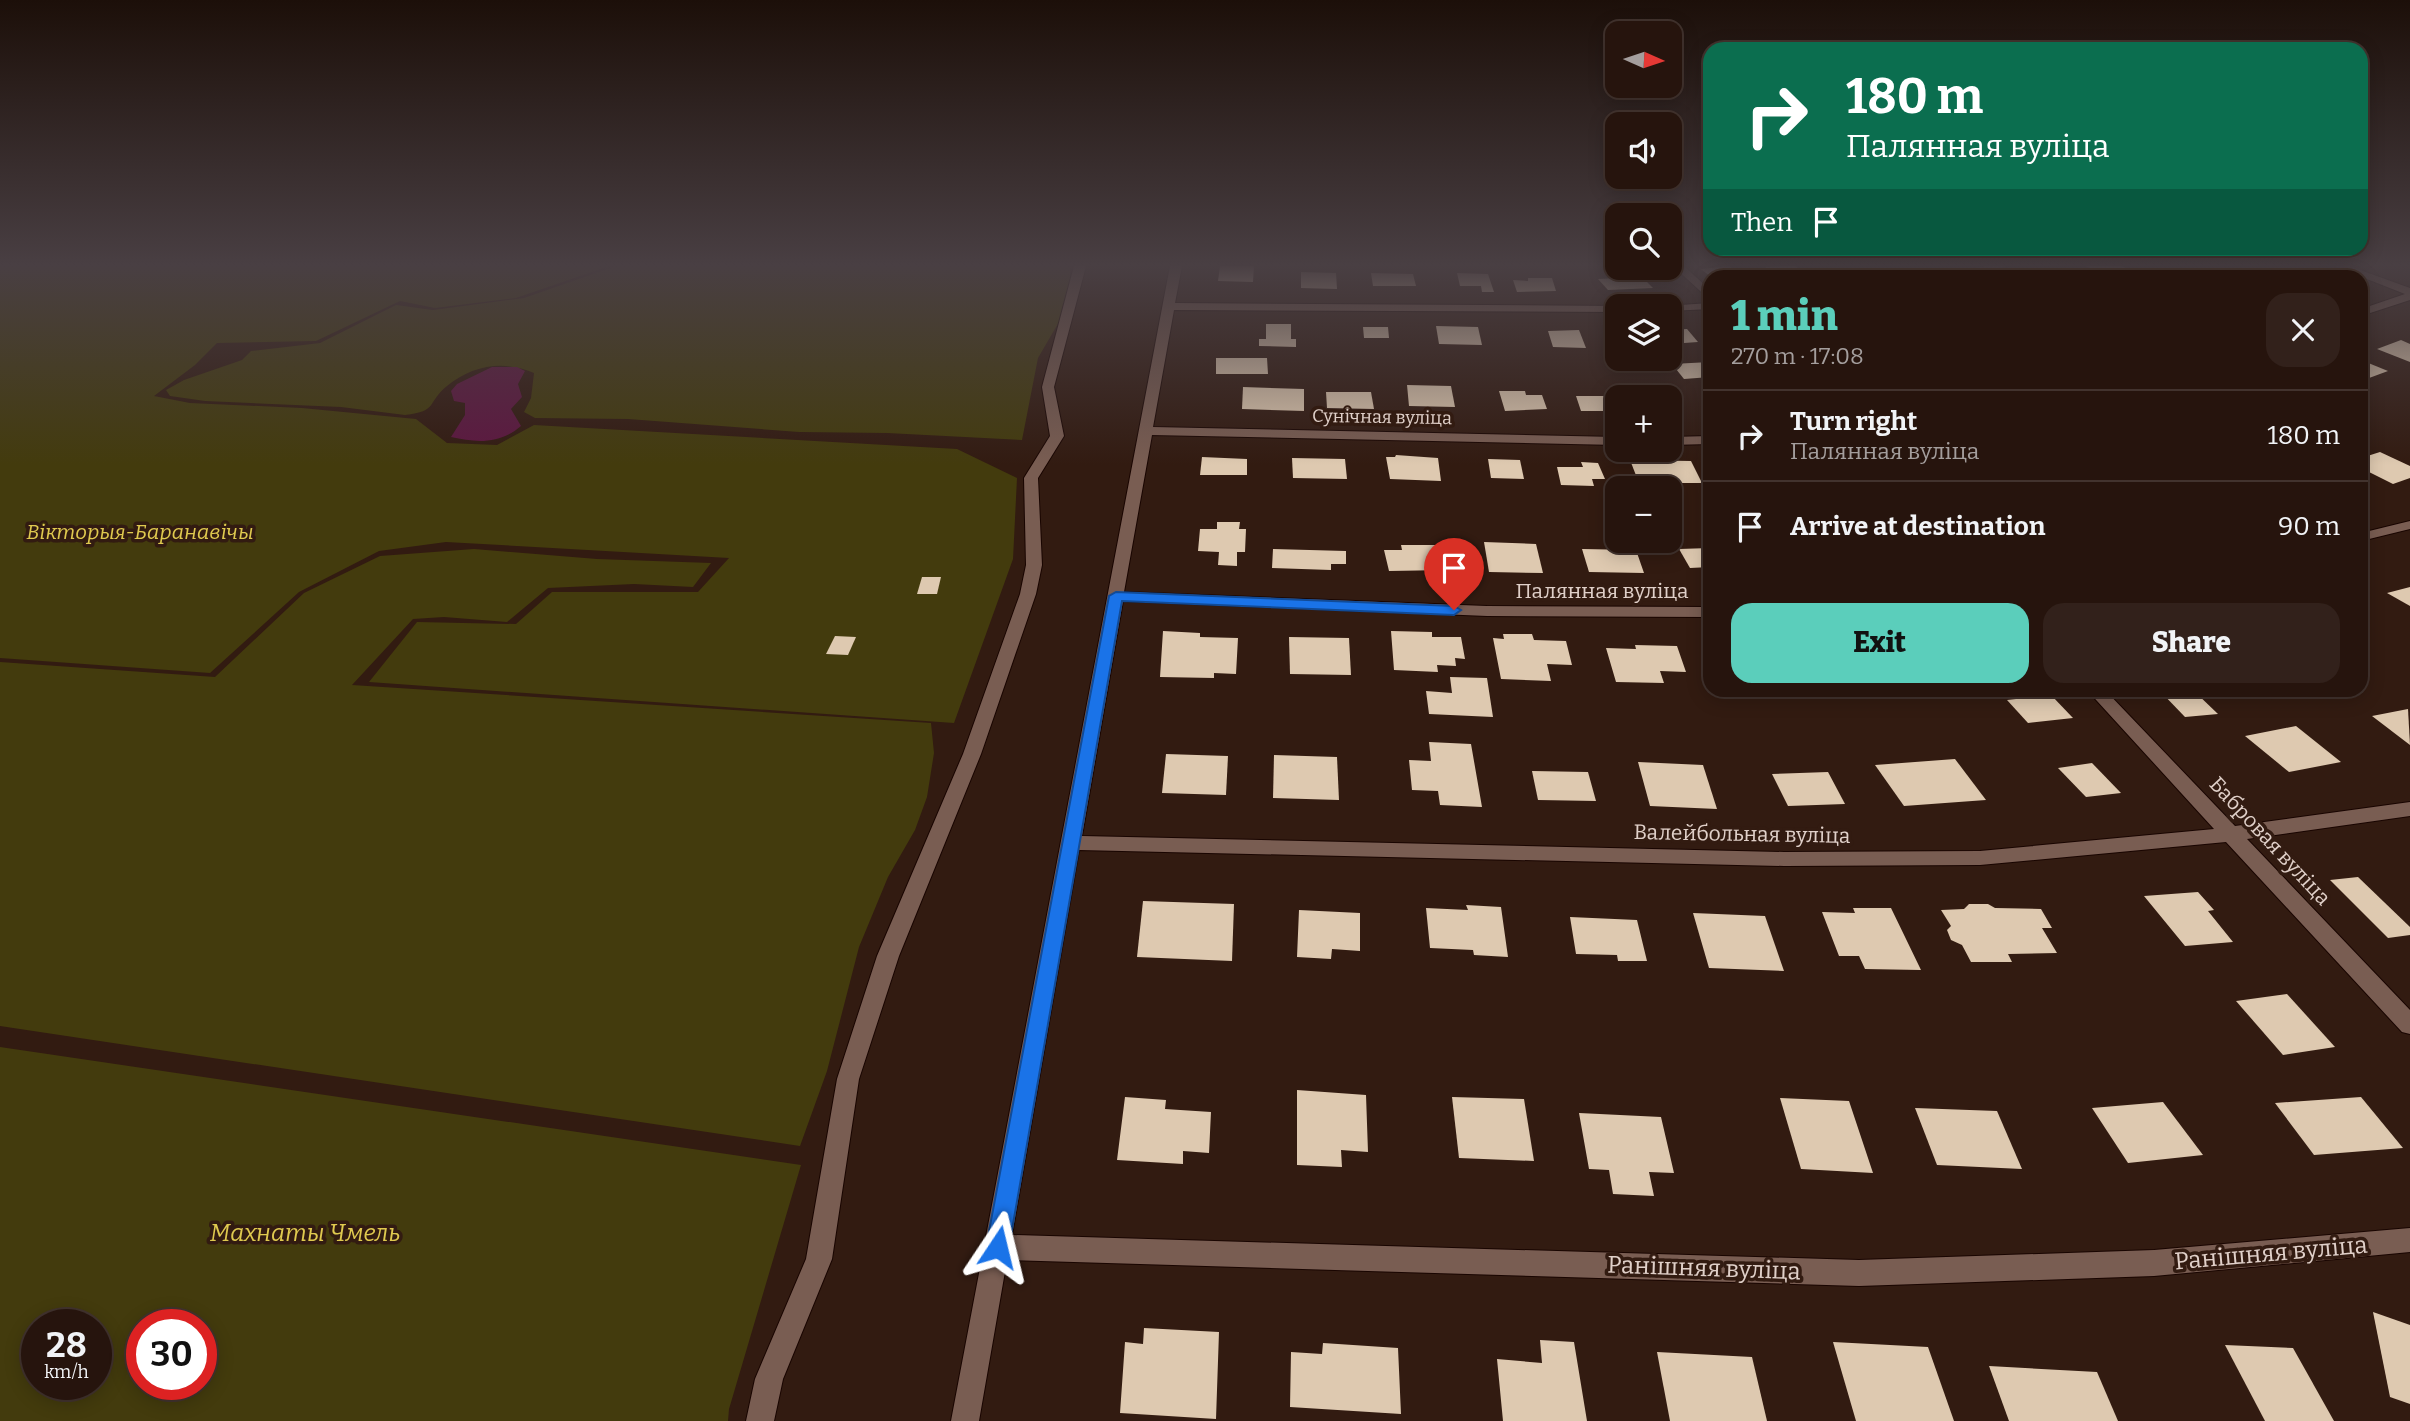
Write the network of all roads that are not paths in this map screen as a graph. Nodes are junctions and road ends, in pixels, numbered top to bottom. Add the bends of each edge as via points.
1 (1062, 332) edge
2 (1164, 332) edge
3 (1146, 431) junction
4 (1605, 440) edge
5 (1703, 440) edge
6 (1682, 441) edge
7 (2410, 525) edge
8 (2368, 535) edge
9 (1116, 596) junction
10 (1703, 612) edge
11 (2103, 697) edge
12 (2410, 809) edge
13 (2232, 834) junction
14 (1071, 843) junction
15 (2410, 1025) edge
16 (2410, 1240) edge
17 (998, 1247) junction
18 (760, 1421) edge
19 (965, 1421) edge

1 - 18 street via 1048,387 1056,436 1031,478 1034,565 1028,594 963,778 888,956 848,1079 819,1259 769,1379
2 - 3 street
3 - 4 street, Сунічная вуліца
3 - 9 street
5 - 6 street
7 - 8 street
9 - 10 street, Палянная вуліца via 1454,610
9 - 14 street
11 - 13 street, Бабровая вуліца
12 - 13 street, Валейбольная вуліца
13 - 14 street, Валейбольная вуліца via 1966,858 1770,859
13 - 15 street, Бабровая вуліца
14 - 17 street
16 - 17 street, Ранішняя вуліца via 2154,1264 1859,1273
17 - 19 street

